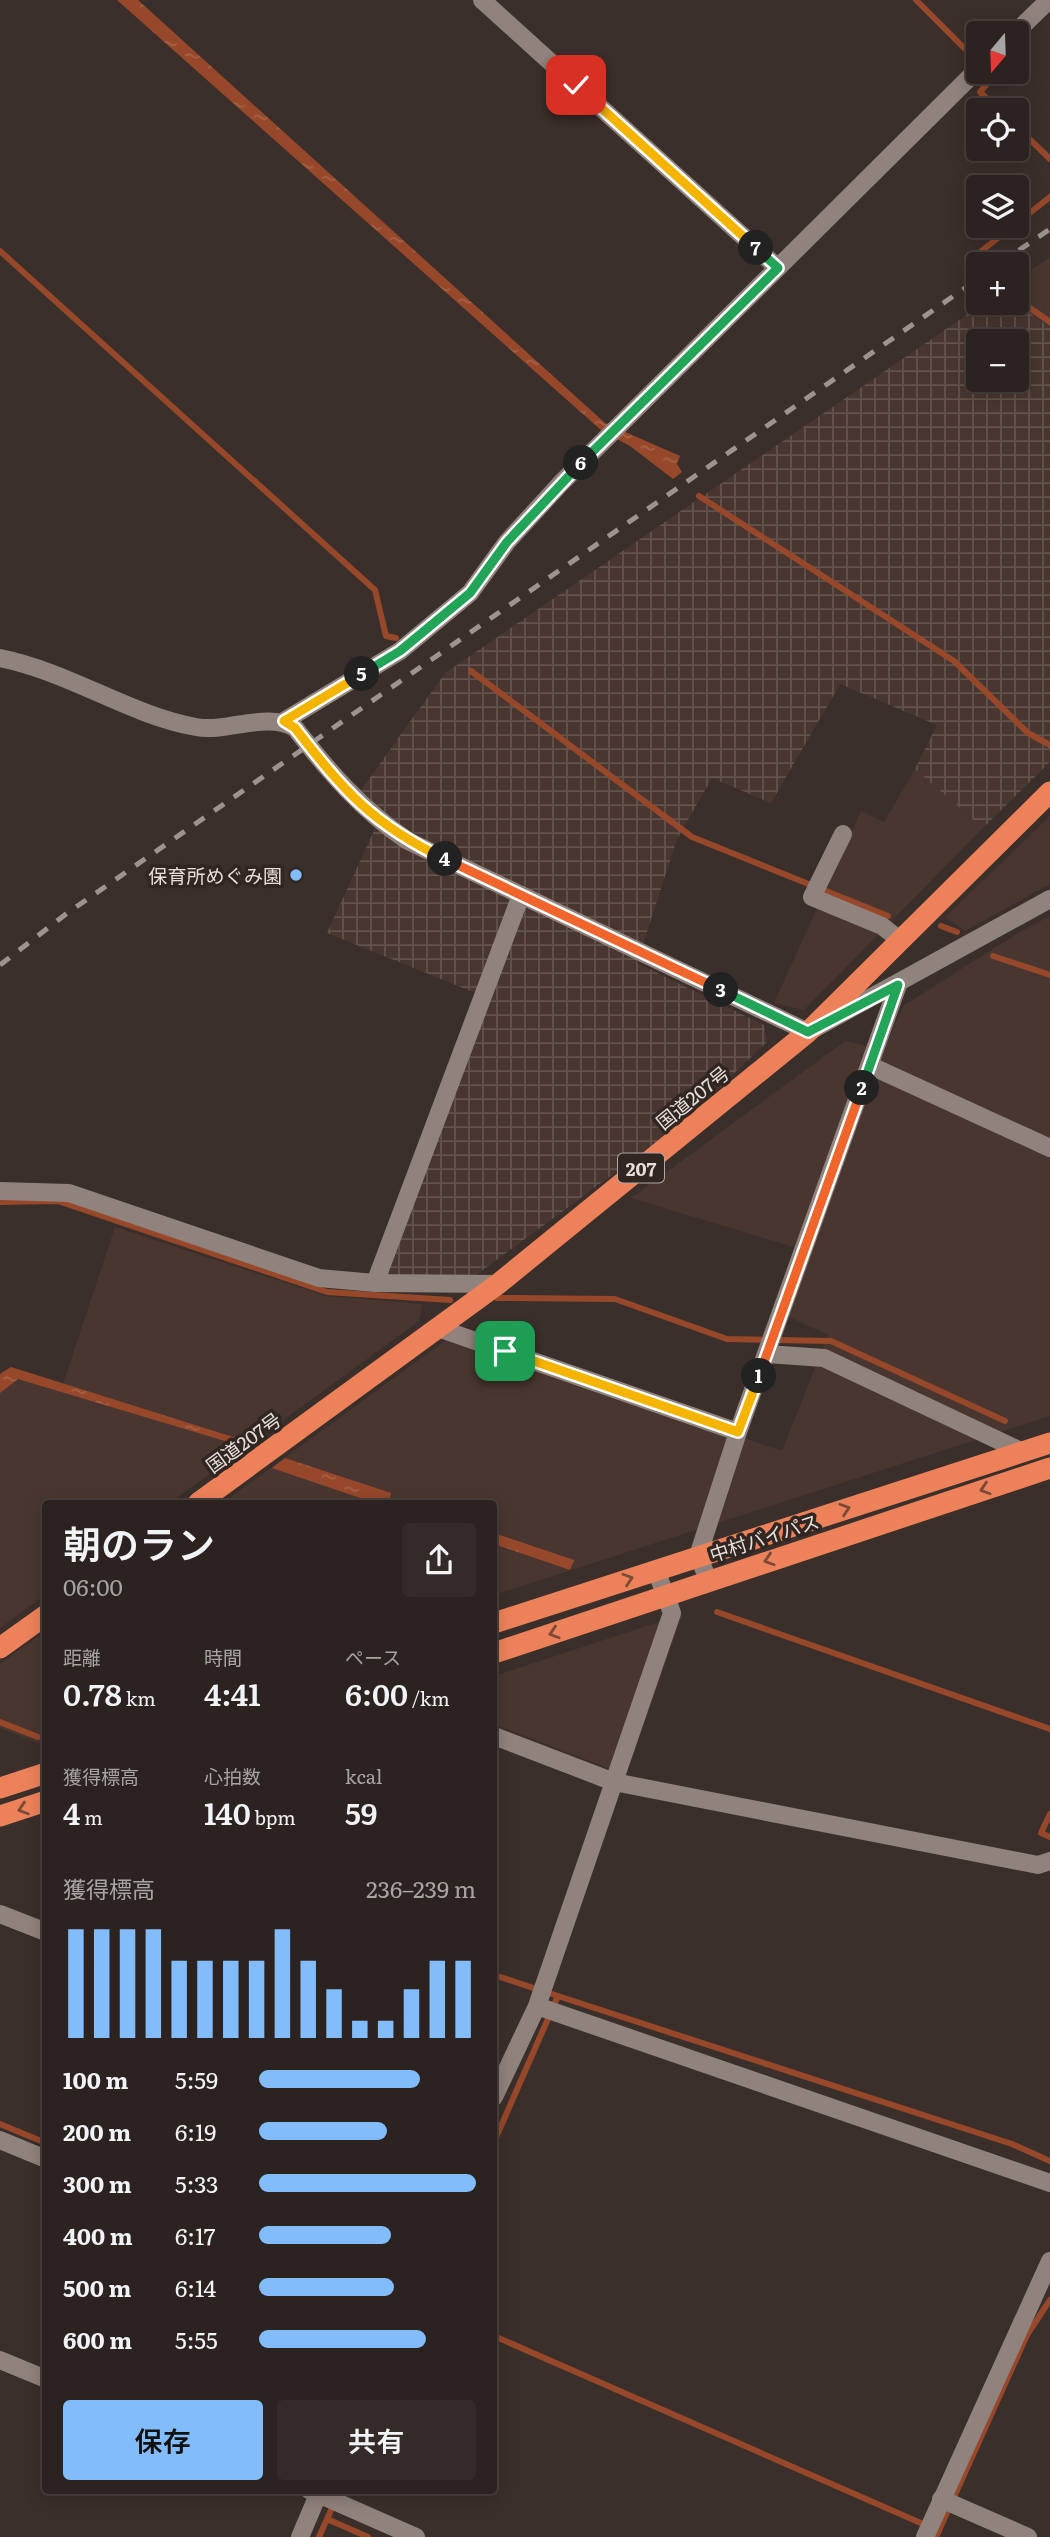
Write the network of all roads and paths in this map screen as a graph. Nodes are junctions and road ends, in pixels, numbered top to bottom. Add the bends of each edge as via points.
1 (482, 0) edge
2 (1049, 0) edge
3 (1027, 21) edge
4 (966, 82) edge
5 (778, 268) junction
6 (0, 658) edge
7 (284, 721) junction
8 (1050, 792) edge
9 (843, 834) dead end
10 (521, 895) junction
11 (1050, 899) edge
12 (901, 940) junction
13 (898, 985) junction
14 (808, 1032) junction
15 (871, 1066) junction
16 (1050, 1148) edge
17 (0, 1191) edge
18 (375, 1283) junction
19 (498, 1284) junction
20 (438, 1328) junction
21 (771, 1344) junction
22 (738, 1432) junction
23 (1050, 1443) edge
24 (1023, 1452) junction
25 (1050, 1468) edge
26 (202, 1500) edge
27 (698, 1556) junction
28 (656, 1570) junction
29 (709, 1579) junction
30 (667, 1595) junction
31 (42, 1618) edge
32 (497, 1622) edge
33 (0, 1648) edge
34 (497, 1652) edge
35 (497, 1737) edge
36 (42, 1774) edge
37 (614, 1782) junction
38 (1, 1787) edge
39 (42, 1802) edge
40 (0, 1816) edge
41 (1050, 1861) edge
42 (0, 1914) edge
43 (42, 1930) edge
44 (537, 2006) junction
45 (497, 2090) edge
46 (0, 2140) edge
47 (42, 2157) edge
48 (1050, 2183) edge
49 (1050, 2261) edge
50 (0, 2360) edge
51 (42, 2377) edge
52 (315, 2494) edge
53 (320, 2494) edge
54 (950, 2503) junction
55 (928, 2530) edge
56 (300, 2537) edge
57 (416, 2537) edge
58 (1028, 2537) edge

1 - 5 street
2 - 3 street
4 - 5 street
5 - 7 street via 507,542 470,593 400,651
6 - 7 street via 71,679 173,723 210,730
7 - 10 street via 378,821 408,841
8 - 12 highway, 国道207号 / 207
9 - 12 street via 812,897 882,926
10 - 14 street
10 - 18 street
11 - 13 street
12 - 14 highway, 国道207号 / 207
13 - 14 street
13 - 15 street
14 - 19 highway, 国道207号 / 207
15 - 16 street
15 - 21 street
17 - 18 street via 69,1194 319,1278
18 - 19 street
19 - 20 highway, 国道207号 / 207
20 - 22 street
20 - 26 highway, 国道207号 / 207
21 - 22 street
21 - 24 street via 824,1357
22 - 27 street
23 - 24 highway, 中村バイパス
27 -> 24 highway, 中村バイパス
25 -> 29 highway, 中村バイパス
27 - 28 highway, 中村バイパス
27 - 29 street
28 - 30 street
32 -> 28 highway, 中村バイパス
29 - 30 highway, 中村バイパス
30 -> 34 highway, 中村バイパス
30 - 37 street via 671,1613
31 - 33 highway
35 - 37 street
36 - 38 highway
37 - 41 street via 1038,1865
37 - 44 street
39 -> 40 highway
42 - 43 street
44 - 45 street
44 - 48 street
46 - 47 street
49 - 54 street
50 - 51 street
52 - 56 street
53 - 57 street
54 - 55 street
54 - 58 street

